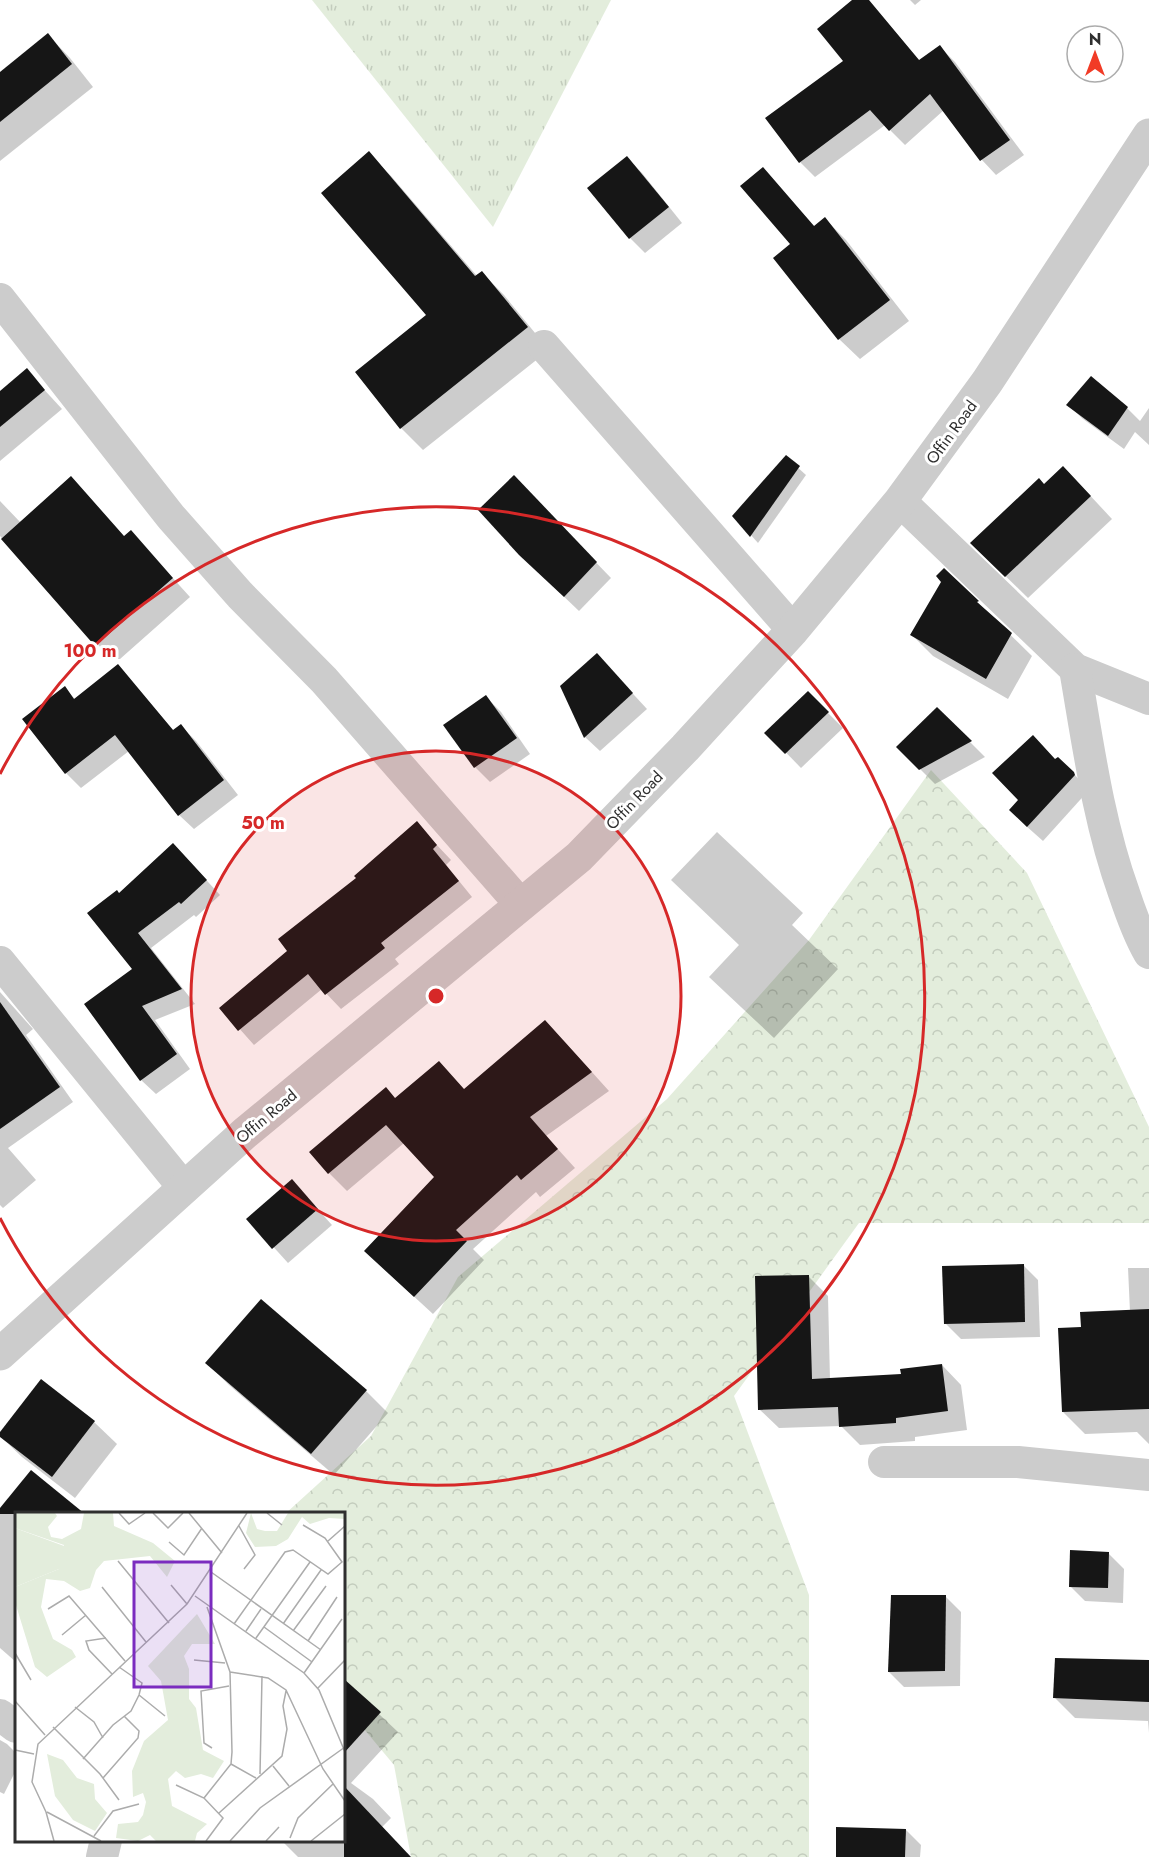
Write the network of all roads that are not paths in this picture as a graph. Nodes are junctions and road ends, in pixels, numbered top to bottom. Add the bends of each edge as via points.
1 (1147, 145) edge
2 (0, 299) edge
3 (544, 346) dead end
4 (900, 501) junction
5 (793, 630) junction
6 (1075, 669) junction
7 (1149, 699) edge
8 (521, 905) junction
9 (1149, 953) edge
10 (0, 962) edge
11 (184, 1188) junction
12 (0, 1354) edge
13 (884, 1462) dead end
14 (1149, 1475) edge
15 (0, 1715) edge
16 (15, 1726) edge
17 (106, 1842) edge
18 (102, 1857) edge

1 - 4 street, Offin Road via 987,382
2 - 8 street via 171,517 240,595 324,680
3 - 5 street
4 - 5 street, Offin Road
4 - 6 street
5 - 8 street, Offin Road via 587,848
6 - 7 street
6 - 9 street via 1100,810 1118,878
8 - 11 street, Offin Road via 348,1046
10 - 11 street
11 - 12 street, Offin Road
13 - 14 street via 1018,1462
15 - 16 street
17 - 18 street

